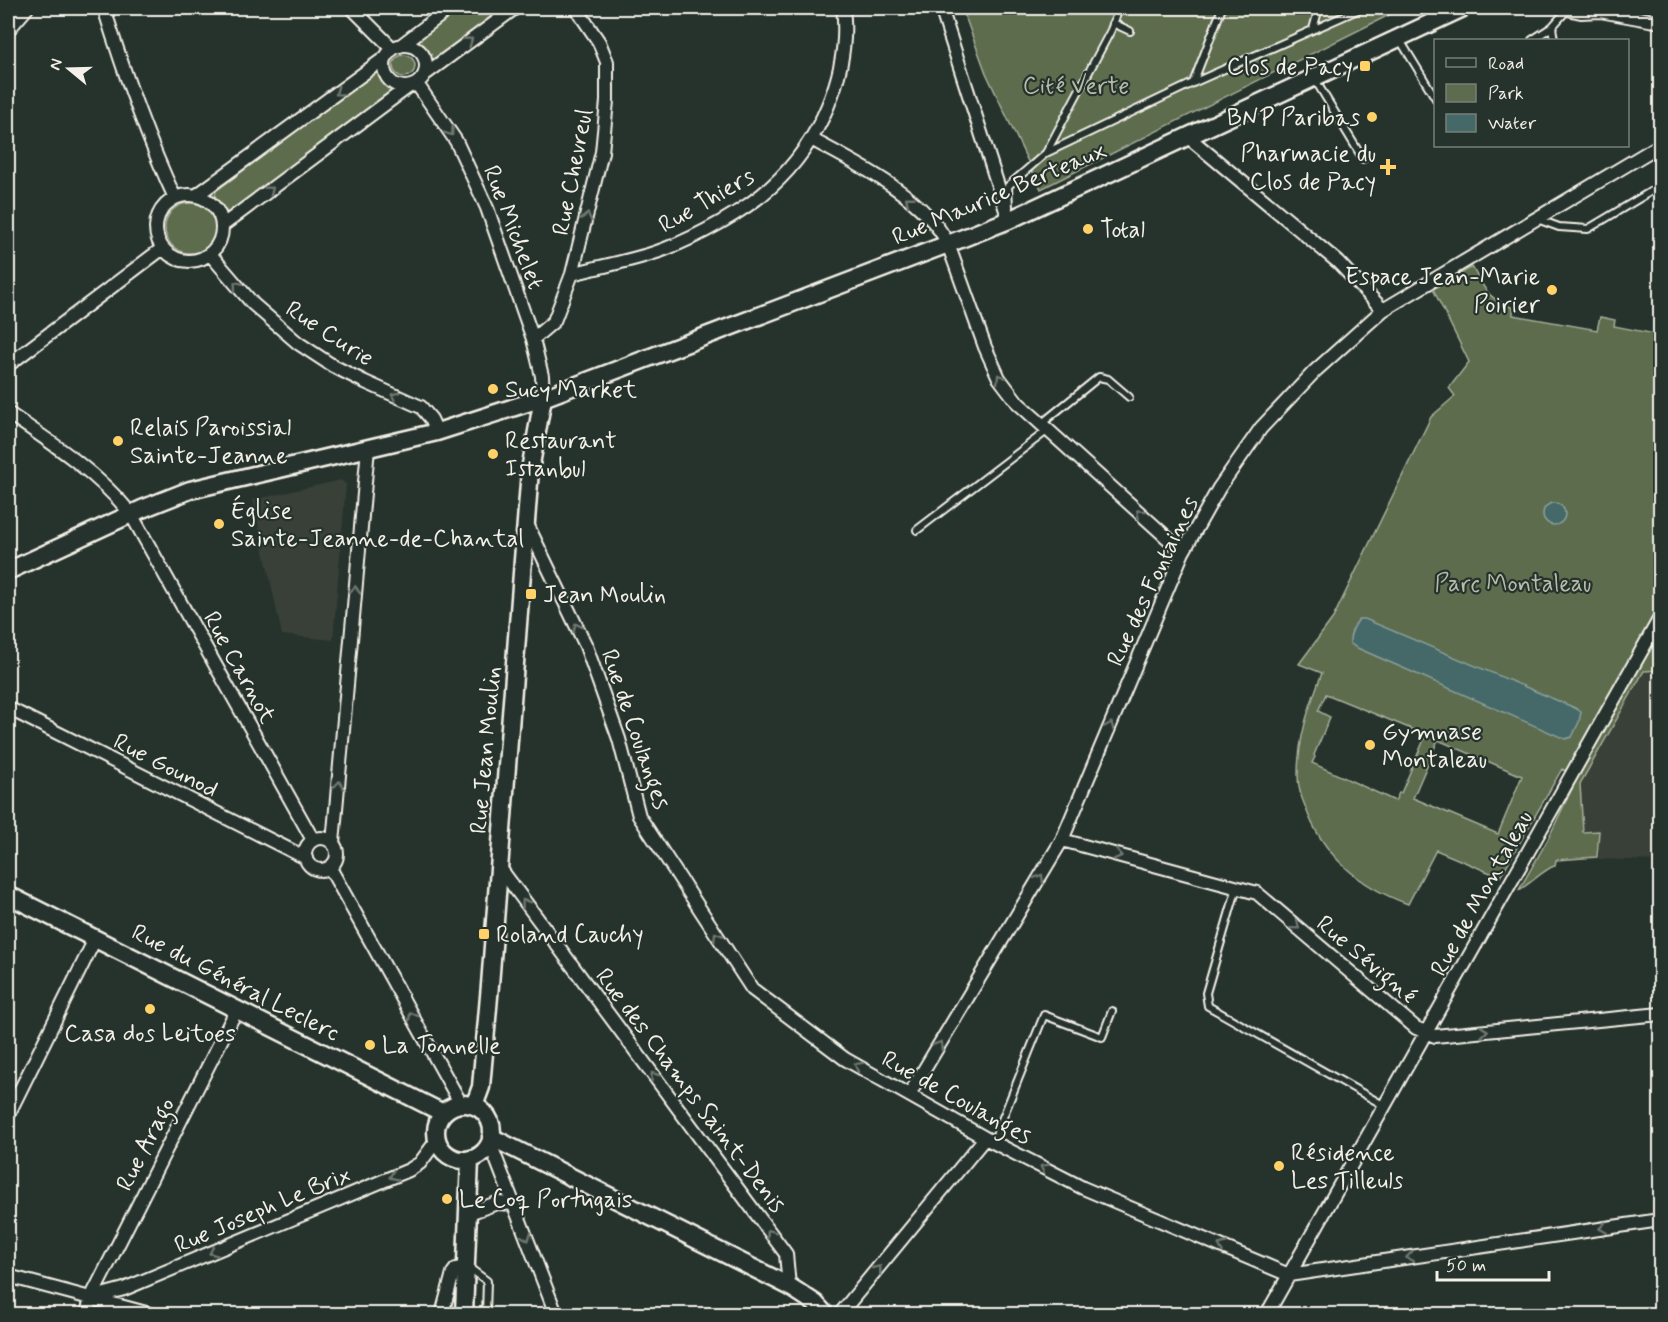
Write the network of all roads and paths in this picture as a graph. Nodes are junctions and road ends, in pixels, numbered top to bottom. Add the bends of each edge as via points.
1 (27, 8) edge
2 (104, 8) edge
3 (352, 8) edge
4 (450, 8) edge
5 (515, 8) edge
6 (576, 8) edge
7 (843, 8) edge
8 (941, 8) edge
9 (1119, 8) edge
10 (1222, 8) edge
11 (1319, 8) edge
12 (1362, 8) edge
13 (1462, 8) edge
14 (1567, 8) edge
15 (1598, 9) edge
16 (1628, 12) edge
17 (1660, 22) edge
18 (1113, 23) junction
19 (1552, 27) junction
20 (1313, 29) junction
21 (8, 30) edge
22 (1130, 31) dead end
23 (1398, 37) junction
24 (1534, 39) edge
25 (1554, 39) edge
26 (393, 51) junction
27 (1314, 77) junction
28 (416, 82) junction
29 (1193, 83) junction
30 (1434, 96) edge
31 (1187, 136) junction
32 (811, 139) junction
33 (1660, 146) edge
34 (1046, 153) junction
35 (1363, 159) dead end
36 (1660, 186) edge
37 (197, 195) junction
38 (175, 198) junction
39 (1536, 219) junction
40 (1009, 220) junction
41 (223, 225) junction
42 (948, 244) junction
43 (163, 248) junction
44 (210, 254) junction
45 (572, 274) junction
46 (1383, 310) junction
47 (533, 339) junction
48 (8, 365) edge
49 (1129, 397) dead end
50 (543, 398) junction
51 (8, 413) edge
52 (1044, 427) junction
53 (437, 432) junction
54 (368, 448) junction
55 (131, 514) junction
56 (527, 524) junction
57 (917, 530) dead end
58 (1183, 552) junction
59 (8, 571) edge
60 (1660, 618) edge
61 (8, 708) edge
62 (313, 840) junction
63 (1062, 840) junction
64 (333, 843) junction
65 (306, 858) junction
66 (330, 867) junction
67 (500, 868) junction
68 (1237, 887) junction
69 (8, 895) edge
70 (95, 939) junction
71 (237, 1010) junction
72 (1112, 1011) dead end
73 (1660, 1014) edge
74 (1427, 1032) junction
75 (909, 1095) junction
76 (468, 1105) junction
77 (1386, 1107) junction
78 (443, 1113) junction
79 (8, 1115) edge
80 (437, 1140) junction
81 (491, 1140) junction
82 (989, 1140) junction
83 (470, 1159) junction
84 (514, 1204) junction
85 (469, 1213) junction
86 (1660, 1220) edge
87 (460, 1270) junction
88 (1289, 1275) junction
89 (8, 1276) edge
90 (789, 1286) junction
91 (91, 1298) junction
92 (87, 1314) edge
93 (150, 1314) edge
94 (442, 1314) edge
95 (464, 1314) edge
96 (486, 1314) edge
97 (556, 1314) edge
98 (825, 1314) edge
99 (840, 1314) edge
100 (1267, 1314) edge

1 - 21 street
2 - 38 street via 123,71
3 - 26 street
4 - 26 street
28 -> 5 street
45 -> 6 street, Rue Chevreul via 602,152 607,102 607,63 599,42
7 - 32 street, Rue Thiers via 846,28 839,76
8 - 40 street
9 - 18 lane
10 - 29 lane
11 - 20 lane
12 - 20 lane
13 - 23 street, Rue Maurice Berteaux
14 - 15 street via 1581,12
14 - 19 lane
15 - 16 street
16 - 17 street
18 - 22 lane
18 - 34 lane
19 - 24 lane
19 - 25 lane
20 - 29 lane
23 - 27 street, Rue Maurice Berteaux
23 - 30 lane
26 - 28 street via 385,70 390,81 402,87
26 - 28 street via 413,47 418,50 425,62
26 -> 37 street
27 - 31 street, Rue Maurice Berteaux
27 - 35 lane
41 -> 28 street
28 -> 47 street, Rue Michelet via 456,141 472,174
29 - 34 lane
31 - 40 street, Rue Maurice Berteaux
31 - 46 street via 1338,262
42 -> 32 street via 940,229 911,201
32 - 45 street, Rue Thiers via 771,187 705,230 664,250
33 - 39 street, Rue des Fontaines
34 - 40 lane via 1008,186
36 - 39 lane via 1588,229 1559,227
37 - 38 street
37 - 41 street via 215,206
38 - 43 street via 167,203 157,220 158,240
39 - 46 street, Rue des Fontaines
40 - 42 street, Rue Maurice Berteaux
41 - 44 street via 222,236
42 - 50 street, Rue Maurice Berteaux
52 -> 42 street via 999,378
43 - 44 street via 180,260 201,259
43 - 48 street
53 -> 44 street, Rue Curie via 421,407 333,366 298,343 253,304
45 - 47 street, Rue Chevreul via 554,321
46 - 58 street, Rue des Fontaines via 1261,428 1219,488
47 - 50 street, Rue Michelet
49 - 52 lane via 1108,379 1099,377
50 - 53 street, Rue Maurice Berteaux
50 - 56 street, Rue Jean Moulin via 530,470
51 - 55 street, Rue Carnot via 80,466
52 - 57 lane
58 -> 52 street
53 - 54 street, Rue Maurice Berteaux
54 - 55 street, Rue Maurice Berteaux via 190,490
64 -> 54 street
55 - 59 street, Rue Maurice Berteaux
55 - 62 street, Rue Carnot
56 - 67 street, Rue Jean Moulin
75 -> 56 street, Rue de Coulanges via 845,1059 752,989 639,816 620,739 586,646
63 -> 58 street, Rue des Fontaines
60 - 74 street, Rue de Montaleau
61 - 65 street, Rue Gounod
62 - 64 street via 326,838
62 - 65 street via 306,848
63 -> 68 street, Rue Sévigné
75 -> 63 street, Rue des Fontaines
64 - 66 street via 338,853
65 - 66 street via 316,869
76 -> 66 street
67 - 76 street, Rue Jean Moulin via 481,1087
90 -> 67 street, Rue des Champs Saint-Denis via 786,1254
68 -> 74 street, Rue Sévigné via 1257,892 1416,1028
68 - 77 lane via 1206,993 1208,1006
69 - 70 street, Rue du Général Leclerc
70 - 71 street, Rue du Général Leclerc
70 - 79 street
71 - 78 street, Rue du Général Leclerc
71 - 91 street, Rue Arago
72 - 82 lane via 1102,1037 1044,1015
74 -> 73 street, Rue Sévigné via 1435,1036
74 - 77 street, Rue de Montaleau
75 - 82 street, Rue de Coulanges
76 - 78 street via 453,1106
76 - 81 street via 487,1117
77 - 88 street, Rue de Montaleau
78 - 80 street
80 - 83 street via 452,1157
80 -> 91 street, Rue Joseph Le Brix via 409,1170 124,1289
81 - 83 street via 484,1151
81 - 84 street
81 - 90 street
88 -> 82 street, Rue de Coulanges via 1083,1188
99 -> 82 street
83 - 85 street
84 - 85 street via 498,1203
84 -> 97 street
85 - 87 street
86 -> 88 street
87 - 94 street
87 - 95 street
87 - 96 lane via 487,1281
88 - 100 street, Rue de Montaleau
89 - 91 street
90 - 98 street
91 - 92 street, Rue Arago
91 - 93 street

